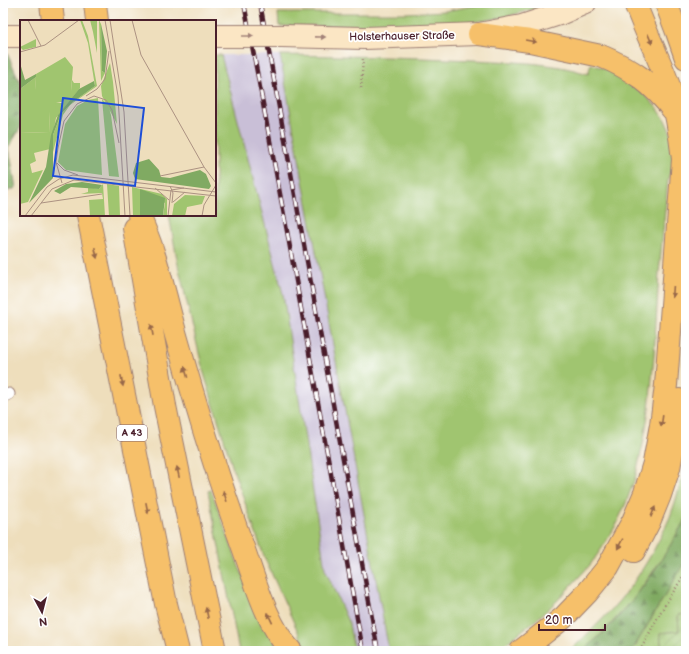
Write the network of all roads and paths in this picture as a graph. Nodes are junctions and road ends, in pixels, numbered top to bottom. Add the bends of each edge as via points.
1 (51, 3) edge
2 (95, 3) edge
3 (585, 3) edge
4 (635, 3) edge
5 (666, 3) edge
6 (53, 20) edge
7 (97, 20) edge
8 (478, 34) junction
9 (216, 36) edge
10 (686, 58) edge
11 (363, 60) dead end
12 (361, 88) dead end
13 (677, 114) junction
14 (88, 216) edge
15 (132, 216) edge
16 (140, 216) edge
17 (686, 326) edge
18 (686, 572) edge
19 (178, 651) edge
20 (215, 651) edge
21 (291, 651) edge
22 (521, 651) edge
23 (544, 651) edge
24 (640, 651) edge

1 - 6 highway
2 - 7 highway
3 - 8 main road, Holsterhauser Straße via 528,24
4 -> 13 highway
5 - 10 highway
9 -> 8 main road, Holsterhauser Straße, bridge via 364,38
8 -> 13 highway via 530,41 612,60 645,80
11 - 12 path
13 -> 22 highway via 683,158 666,385 654,463 633,521 608,567 563,618
14 -> 19 highway, A 43 via 166,604
20 -> 15 highway via 165,406
21 -> 16 highway via 276,629 264,603 233,519 206,438 154,254
23 -> 17 highway via 572,628 610,587 624,569 649,522 669,468 681,388
18 - 24 path

